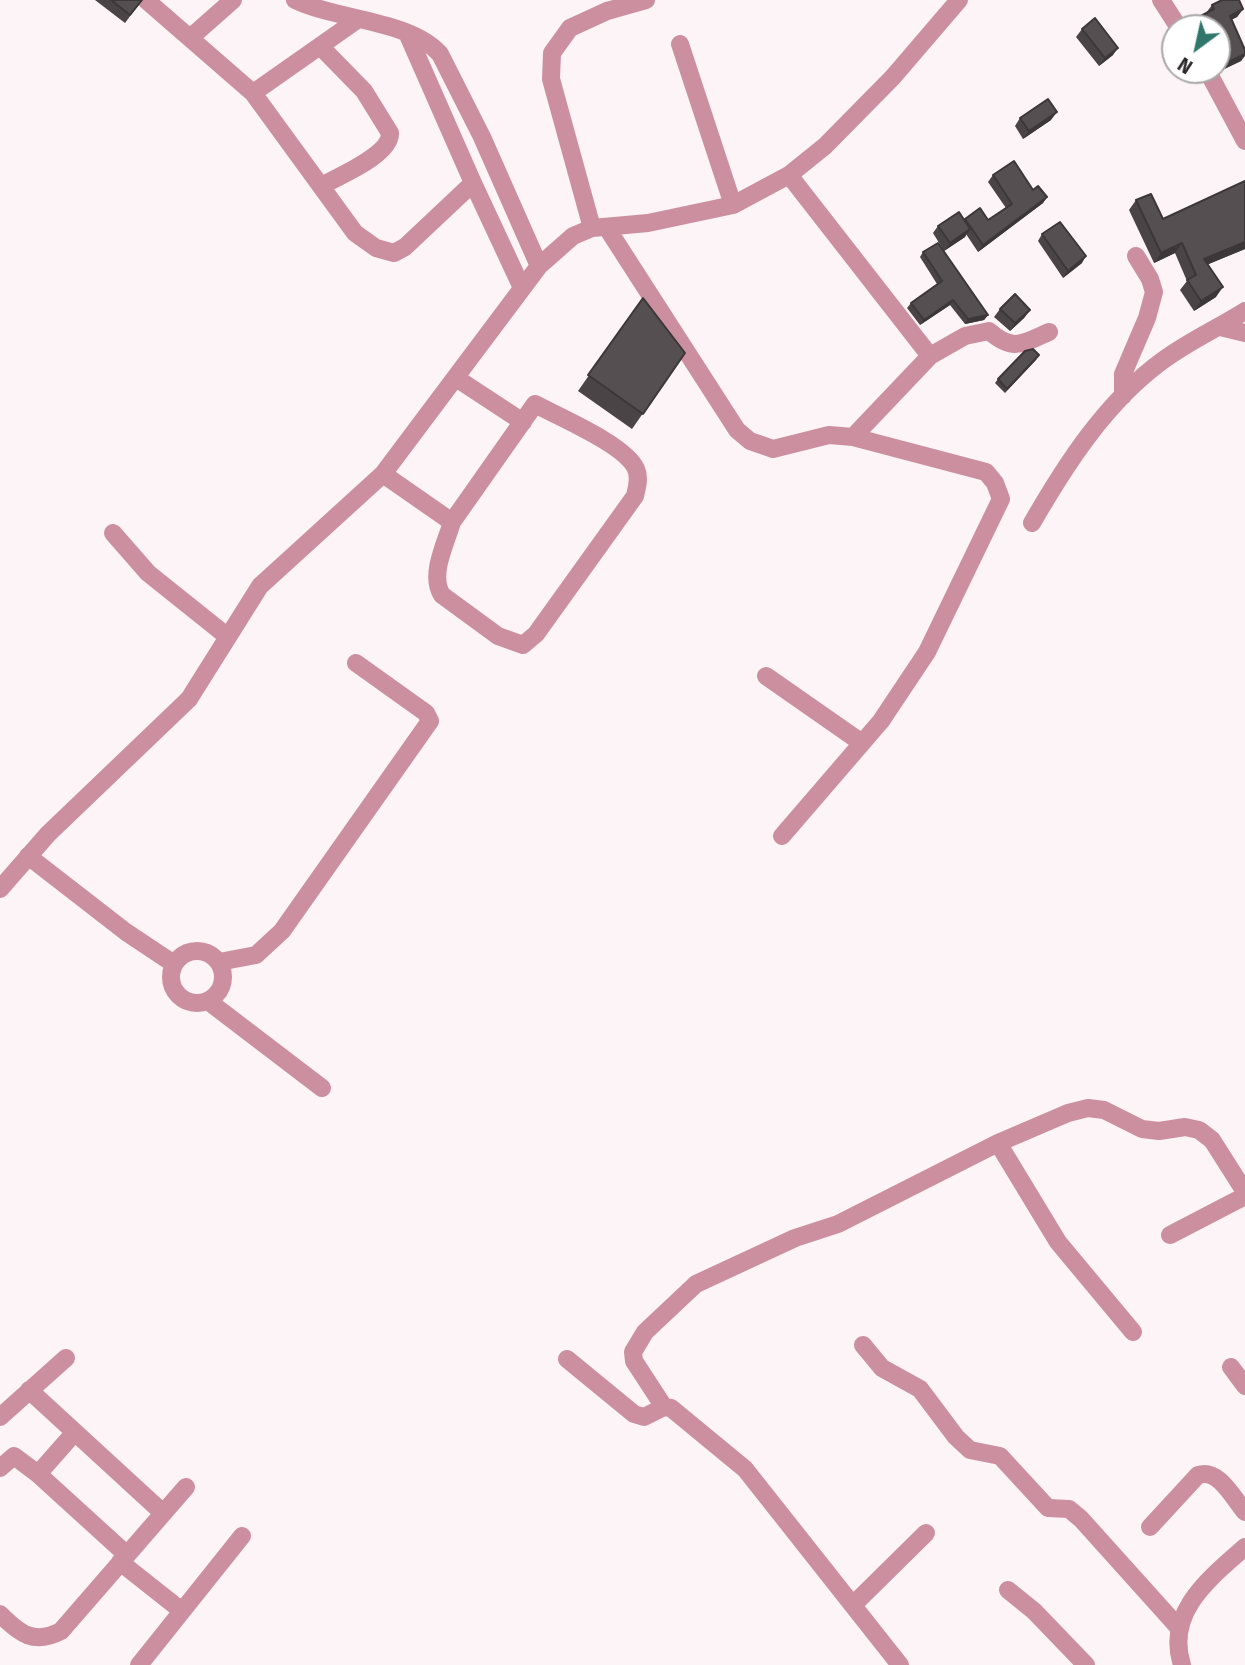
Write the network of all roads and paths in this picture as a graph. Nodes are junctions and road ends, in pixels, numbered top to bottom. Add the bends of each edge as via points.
1 (146, 0) edge
2 (233, 0) edge
3 (295, 0) edge
4 (646, 0) edge
5 (959, 0) edge
6 (344, 12) edge
7 (407, 33) junction
8 (190, 38) junction
9 (680, 44) dead end
10 (320, 46) junction
11 (1214, 84) edge
12 (253, 93) junction
13 (461, 94) junction
14 (438, 105) junction
15 (482, 137) junction
16 (1245, 141) edge
17 (457, 149) junction
18 (789, 175) junction
19 (472, 183) junction
20 (321, 186) junction
21 (733, 205) junction
22 (599, 228) junction
23 (1136, 256) dead end
24 (539, 266) junction
25 (522, 288) junction
26 (1245, 312) edge
27 (1220, 327) junction
28 (1049, 332) dead end
29 (1245, 333) edge
30 (930, 356) junction
31 (456, 378) junction
32 (1123, 396) junction
33 (523, 422) junction
34 (853, 437) junction
35 (383, 474) junction
36 (452, 522) junction
37 (1032, 523) dead end
38 (113, 533) dead end
39 (228, 637) junction
40 (356, 663) dead end
41 (766, 676) dead end
42 (862, 743) junction
43 (782, 836) dead end
44 (28, 856) junction
45 (0, 889) edge
46 (219, 962) junction
47 (174, 964) junction
48 (208, 1001) junction
49 (322, 1088) dead end
50 (998, 1143) junction
51 (1245, 1194) edge
52 (1170, 1235) dead end
53 (1133, 1332) dead end
54 (863, 1345) dead end
55 (66, 1358) dead end
56 (567, 1359) dead end
57 (1231, 1367) dead end
58 (1245, 1386) edge
59 (29, 1390) junction
60 (664, 1407) junction
61 (0, 1417) edge
62 (75, 1432) junction
63 (0, 1468) edge
64 (38, 1474) junction
65 (186, 1487) dead end
66 (1245, 1512) edge
67 (163, 1513) junction
68 (1150, 1527) dead end
69 (926, 1533) dead end
70 (242, 1536) dead end
71 (1245, 1547) edge
72 (124, 1558) junction
73 (1008, 1590) dead end
74 (853, 1605) junction
75 (182, 1611) junction
76 (0, 1614) edge
77 (1179, 1628) junction
78 (139, 1665) edge
79 (900, 1665) edge
80 (1086, 1665) edge
81 (1182, 1665) edge

1 - 8 street
2 - 8 street
3 - 6 street
4 - 22 street via 570,28 552,52 551,79
5 - 18 street via 825,146
6 - 7 street
6 - 10 street
7 - 13 street via 425,40 440,54
7 - 14 street
8 - 12 street
9 - 21 street
10 - 12 street
10 - 20 street via 364,91 390,133 382,152
11 - 16 street
12 - 20 street
13 - 14 street
13 - 15 street
14 - 17 street
15 - 17 street
15 - 24 street
17 - 19 street
18 - 21 street
18 - 30 street
19 - 20 street via 394,253 365,242
19 - 25 street
21 - 22 street
22 - 24 street via 573,236
22 - 34 street via 743,436 773,449 829,435
23 - 32 street via 1154,292 1123,374
24 - 25 street
25 - 31 street
26 - 27 street
27 - 29 street
27 - 32 street via 1163,360
28 - 30 street via 1018,345 1002,343 989,331 965,336
30 - 34 street
31 - 33 street
31 - 35 street
32 - 37 street via 1096,425
33 - 36 street
33 - 36 street via 535,404 616,449 635,466 638,476 635,496 530,641 523,645 498,636 442,595 437,577
34 - 42 street via 986,471 1001,499 926,652
35 - 36 street
35 - 39 street via 271,573
38 - 39 street via 156,580
39 - 44 street via 189,699
40 - 46 street via 426,713 430,722 282,931 256,955
41 - 42 street
42 - 43 street
44 - 45 street
44 - 47 street
46 - 47 street via 204,951 195,951
46 - 48 street via 223,979 216,996
47 - 48 street via 171,978 175,991 187,1001
48 - 49 street
50 - 51 street via 1069,1112 1104,1110 1142,1129 1199,1130 1212,1140
50 - 53 street via 1058,1242
50 - 60 street via 838,1224 795,1238 696,1284 645,1332 633,1352
51 - 52 street
54 - 77 street via 888,1372 914,1382 970,1450 1000,1456 1048,1508 1069,1509 1081,1519
55 - 59 street
56 - 60 street via 634,1414 644,1418
57 - 58 street
59 - 61 street
59 - 62 street
60 - 74 street via 686,1418 745,1469
62 - 64 street
62 - 67 street
63 - 64 street via 14,1456
64 - 72 street
65 - 67 street
66 - 68 street via 1217,1477 1205,1473
67 - 72 street
69 - 74 street
70 - 75 street
71 - 77 street via 1203,1584 1188,1604
72 - 75 street
72 - 76 street via 61,1630 46,1638 27,1636
73 - 80 street
74 - 79 street
75 - 78 street
77 - 81 street

